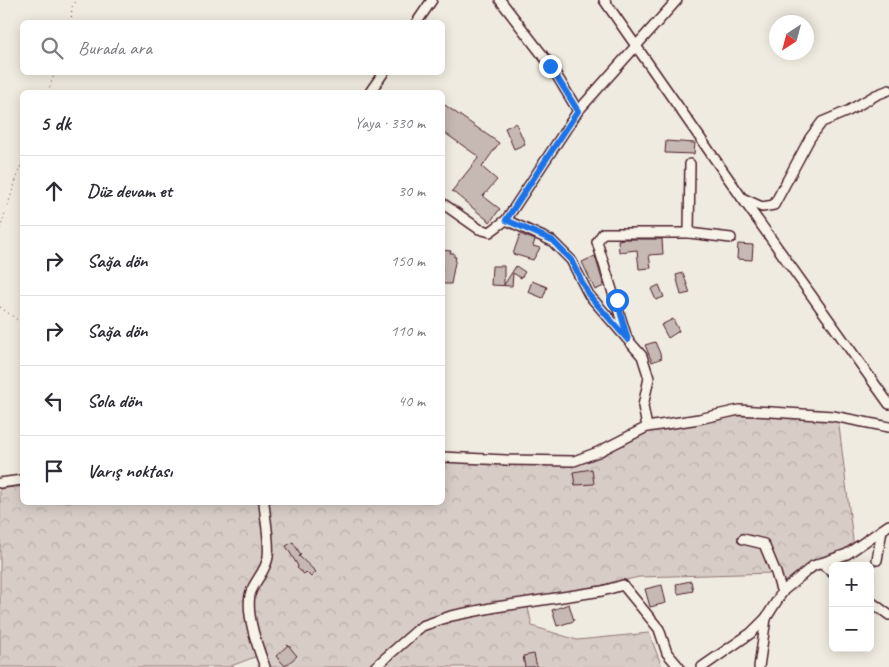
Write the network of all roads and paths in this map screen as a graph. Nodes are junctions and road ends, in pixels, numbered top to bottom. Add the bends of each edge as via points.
1 (77, 0) edge
2 (432, 0) edge
3 (500, 0) edge
4 (604, 0) edge
5 (677, 0) edge
6 (70, 20) edge
7 (418, 20) edge
8 (636, 45) junction
9 (54, 75) edge
10 (382, 75) edge
11 (49, 90) edge
12 (371, 90) edge
13 (889, 90) edge
14 (578, 111) junction
15 (690, 164) dead end
16 (20, 168) edge
17 (742, 198) junction
18 (445, 205) edge
19 (506, 220) junction
20 (0, 229) edge
21 (689, 233) junction
22 (731, 238) dead end
23 (0, 307) edge
24 (20, 322) edge
25 (628, 340) junction
26 (889, 404) edge
27 (648, 427) junction
28 (889, 427) edge
29 (445, 457) edge
30 (20, 480) edge
31 (0, 482) edge
32 (264, 505) edge
33 (885, 527) edge
34 (743, 539) dead end
35 (877, 560) dead end
36 (820, 563) junction
37 (829, 569) edge
38 (782, 594) junction
39 (874, 604) edge
40 (889, 616) edge
41 (766, 618) junction
42 (265, 667) edge
43 (375, 667) edge
44 (678, 667) edge
45 (702, 667) edge
46 (759, 667) edge

1 - 6 path via 72,7
2 - 7 street
3 - 14 street via 550,66
4 - 8 street
5 - 8 street
8 - 14 street
8 - 17 street
9 - 11 path
10 - 12 street
13 - 17 street via 822,122 774,205 762,207
14 - 19 street
15 - 21 street
16 - 20 path
17 - 26 street
18 - 19 street via 490,232
19 - 25 street via 552,240 571,260 588,294
21 - 22 street
21 - 25 street via 603,233 597,242
23 - 24 path
25 - 27 street via 642,356 649,378 643,406
27 - 28 street via 739,410 833,416
27 - 29 street via 574,461
30 - 31 street
32 - 42 street via 268,556 250,594 250,610
33 - 35 street
33 - 36 street via 846,554
34 - 38 street via 764,544
36 - 37 street
36 - 38 street
38 - 41 street
39 - 40 street
41 - 45 street via 752,634
41 - 46 street
43 - 44 street via 422,626 451,616 623,585 659,629 667,653

